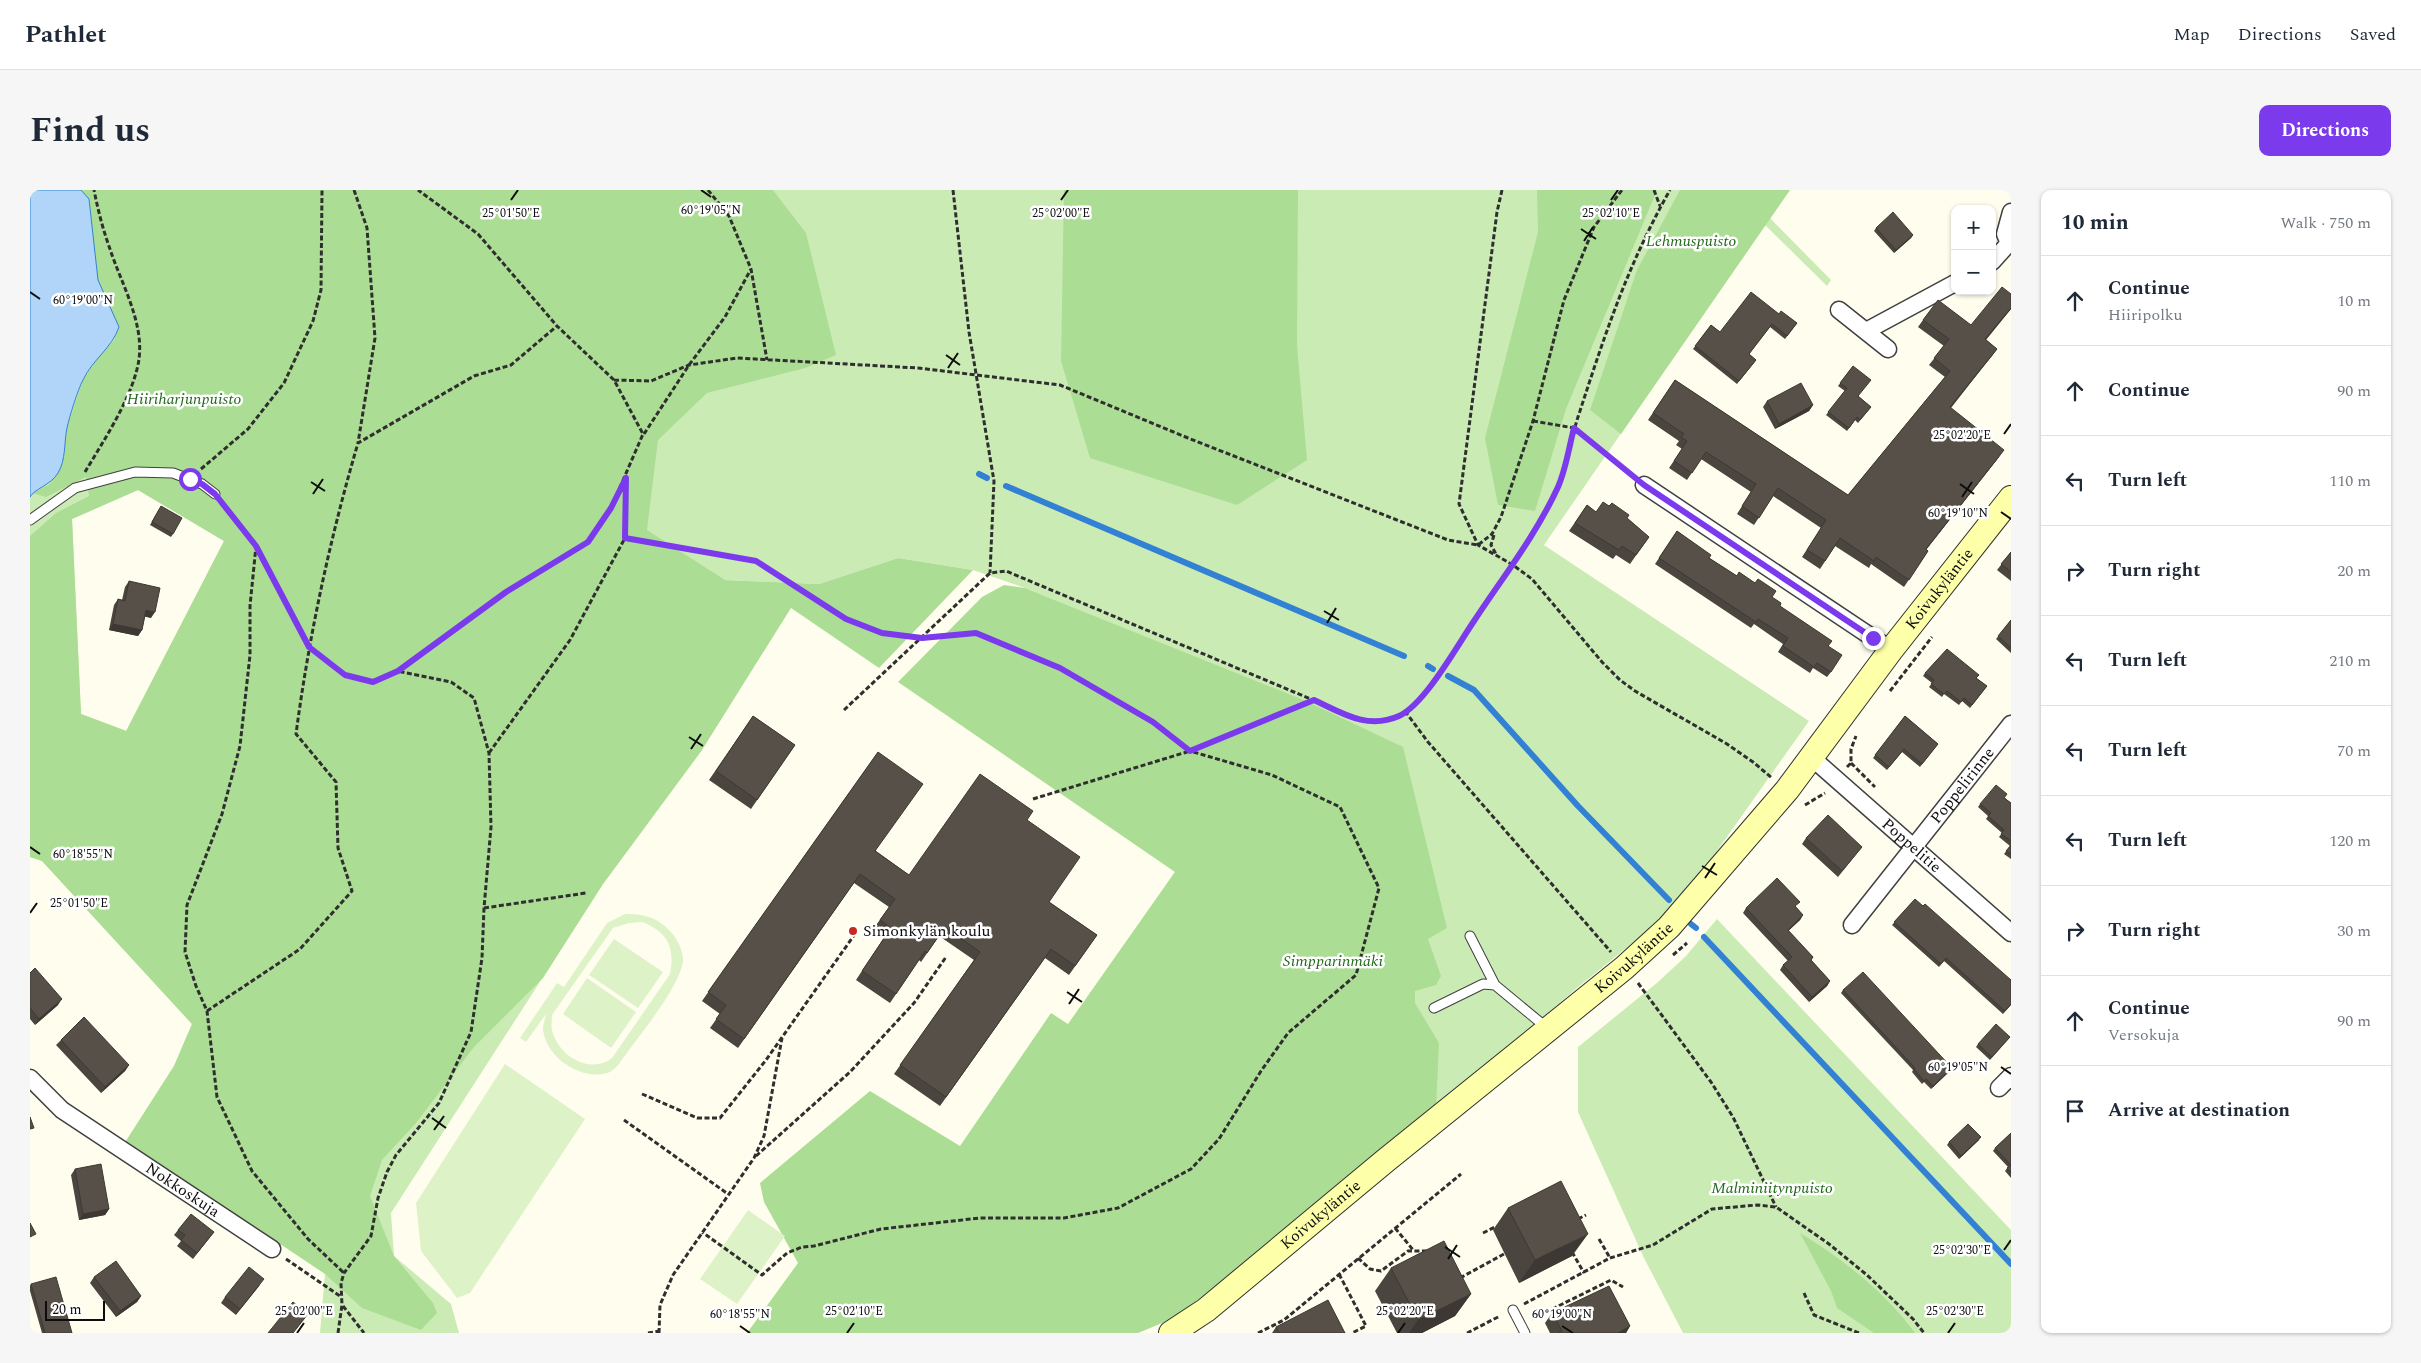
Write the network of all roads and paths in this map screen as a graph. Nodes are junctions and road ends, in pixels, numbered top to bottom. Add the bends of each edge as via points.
1 (94, 190) edge
2 (322, 190) edge
3 (354, 190) edge
4 (418, 190) edge
5 (708, 190) edge
6 (952, 190) edge
7 (1502, 190) edge
8 (1622, 190) edge
9 (1654, 190) edge
10 (1670, 190) edge
11 (1660, 207) junction
12 (2011, 212) edge
13 (2010, 244) edge
14 (1996, 258) edge
15 (751, 269) junction
16 (1951, 285) edge
17 (1839, 310) dead end
18 (557, 326) junction
19 (1866, 331) junction
20 (1888, 349) dead end
21 (767, 360) junction
22 (689, 365) junction
23 (975, 374) junction
24 (614, 380) junction
25 (1533, 421) junction
26 (1574, 428) junction
27 (644, 434) junction
28 (358, 443) junction
29 (626, 478) junction
30 (190, 479) junction
31 (1644, 485) joint
32 (75, 488) junction
33 (215, 494) joint
34 (2011, 498) edge
35 (30, 520) edge
36 (1495, 529) junction
37 (625, 538) junction
38 (1478, 545) junction
39 (256, 546) junction
40 (1497, 556) junction
41 (1513, 565) junction
42 (990, 573) junction
43 (922, 638) junction
44 (309, 647) junction
45 (1891, 650) junction
46 (398, 671) junction
47 (1314, 700) junction
48 (844, 710) dead end
49 (1405, 712) junction
50 (2011, 724) edge
51 (1190, 751) junction
52 (489, 753) junction
53 (1812, 757) junction
54 (1770, 777) dead end
55 (1033, 799) dead end
56 (1913, 846) junction
57 (586, 893) dead end
58 (484, 908) junction
59 (1852, 925) dead end
60 (2011, 933) edge
61 (855, 934) dead end
62 (1470, 936) dead end
63 (946, 957) dead end
64 (1631, 976) junction
65 (1495, 985) junction
66 (1434, 1008) dead end
67 (208, 1011) junction
68 (1548, 1029) junction
69 (782, 1038) junction
70 (2011, 1076) edge
71 (30, 1078) edge
72 (1999, 1088) dead end
73 (642, 1094) dead end
74 (624, 1120) dead end
75 (754, 1158) junction
76 (1461, 1174) dead end
77 (728, 1194) junction
78 (1776, 1207) junction
79 (1586, 1215) dead end
80 (1574, 1222) edge
81 (1499, 1225) dead end
82 (1395, 1228) junction
83 (702, 1232) junction
84 (1483, 1233) dead end
85 (1598, 1239) dead end
86 (1568, 1244) edge
87 (272, 1249) joint
88 (1414, 1251) junction
89 (1433, 1251) edge
90 (1504, 1254) dead end
91 (1358, 1258) junction
92 (1610, 1258) junction
93 (1454, 1272) edge
94 (344, 1273) junction
95 (1584, 1273) junction
96 (1339, 1274) junction
97 (1579, 1276) edge
98 (1623, 1287) dead end
99 (1804, 1293) dead end
100 (341, 1296) junction
101 (342, 1305) junction
102 (1513, 1310) dead end
103 (1523, 1329) edge
104 (659, 1332) edge
105 (338, 1333) edge
106 (364, 1333) edge
107 (648, 1333) edge
108 (1171, 1333) edge
109 (1258, 1333) edge
110 (1352, 1333) edge
111 (1859, 1333) edge
112 (1924, 1333) edge

1 - 32 path via 109,248 138,327 140,346 135,374 115,421
2 - 30 path via 321,290 313,321 278,391 248,429
3 - 28 path via 367,228 375,338
4 - 18 path via 478,234
5 - 15 path via 729,216
6 - 23 path
7 - 38 path via 1459,504
8 - 25 path via 1594,226 1564,300
9 - 11 path
10 - 11 path
11 - 26 path via 1630,265
12 - 13 street via 2005,234
13 - 14 street
15 - 21 path
15 - 22 path via 725,318
16 - 19 street
17 - 19 street
18 - 24 path
18 - 28 path via 510,365 474,376
19 - 20 street
21 - 22 path via 738,358
21 - 23 path via 837,362
22 - 24 path via 650,381
22 - 27 path
23 - 38 path via 1060,385 1448,540
23 - 42 path via 994,481
24 - 27 path
25 - 26 path
25 - 36 path
26 - 31 path
26 - 41 path via 1559,484 1546,512
27 - 29 path
28 - 44 path
29 - 37 path
29 - 46 path via 588,542 506,592
30 - 32 lane via 173,473 135,472
30 - 33 lane
31 - 45 street
32 - 35 lane
33 - 39 path
34 - 45 main road, Koivukyläntie
36 - 38 path
36 - 40 path via 1491,545
37 - 43 path via 756,561 846,619 882,633
37 - 52 path via 570,640
38 - 40 path
39 - 44 path
39 - 67 path via 250,606 250,655 240,746 222,814 187,905 186,952 196,986
40 - 41 path
41 - 49 path via 1432,683
41 - 54 path via 1538,586 1620,680 1727,744
42 - 43 path
42 - 47 path via 1006,571 1021,576
43 - 48 path
43 - 51 path via 976,633 1060,668 1153,722
44 - 46 path via 345,675 373,682
44 - 67 path via 296,734 336,782 338,848 352,891 300,949
45 - 53 main road, Koivukyläntie
46 - 52 path via 451,682 474,698
47 - 49 path via 1363,722 1383,721
47 - 51 path
49 - 64 path
50 - 56 street, Poppelirinne
51 - 55 path
51 - 83 path via 1272,775 1340,807 1380,888 1356,975 1288,1033 1219,1139 1191,1169 1118,1208 1064,1218 980,1218 881,1229 802,1247 787,1253 762,1275
52 - 58 path via 490,827
53 - 56 street, Poppelitie
53 - 64 main road, Koivukyläntie
56 - 59 street, Poppelirinne
56 - 60 street, Poppelitie
57 - 58 path
58 - 94 path via 482,958 471,1032 439,1103 392,1162 378,1198 371,1236
61 - 69 path
62 - 65 lane
63 - 75 path via 914,1003 850,1072
64 - 68 main road, Koivukyläntie
64 - 78 path via 1711,1082 1733,1117
65 - 66 lane via 1483,984
65 - 68 lane
67 - 94 path via 217,1097 252,1172 308,1239
68 - 108 main road, Koivukyläntie via 1206,1310
69 - 73 path via 720,1118 697,1118
69 - 75 path via 764,1136
70 - 72 street
71 - 87 street, Nokkoskuja via 62,1110
74 - 77 path
75 - 77 path
76 - 82 path
77 - 83 path
78 - 92 path via 1748,1205 1712,1209 1654,1246
78 - 112 path via 1867,1276
79 - 80 path
81 - 84 path
82 - 88 path
82 - 91 path
83 - 104 path via 673,1275 660,1305
85 - 92 path
86 - 95 path
87 - 100 path
88 - 89 path
88 - 91 path via 1408,1251 1381,1271 1370,1269
90 - 93 path via 1457,1280
91 - 96 path
92 - 95 path
94 - 100 path
95 - 97 path
96 - 109 path via 1284,1320
96 - 110 path via 1366,1326
98 - 103 path via 1611,1280
99 - 111 path via 1814,1315
100 - 101 path
101 - 105 path
101 - 106 path
102 - 103 lane
104 - 107 path

